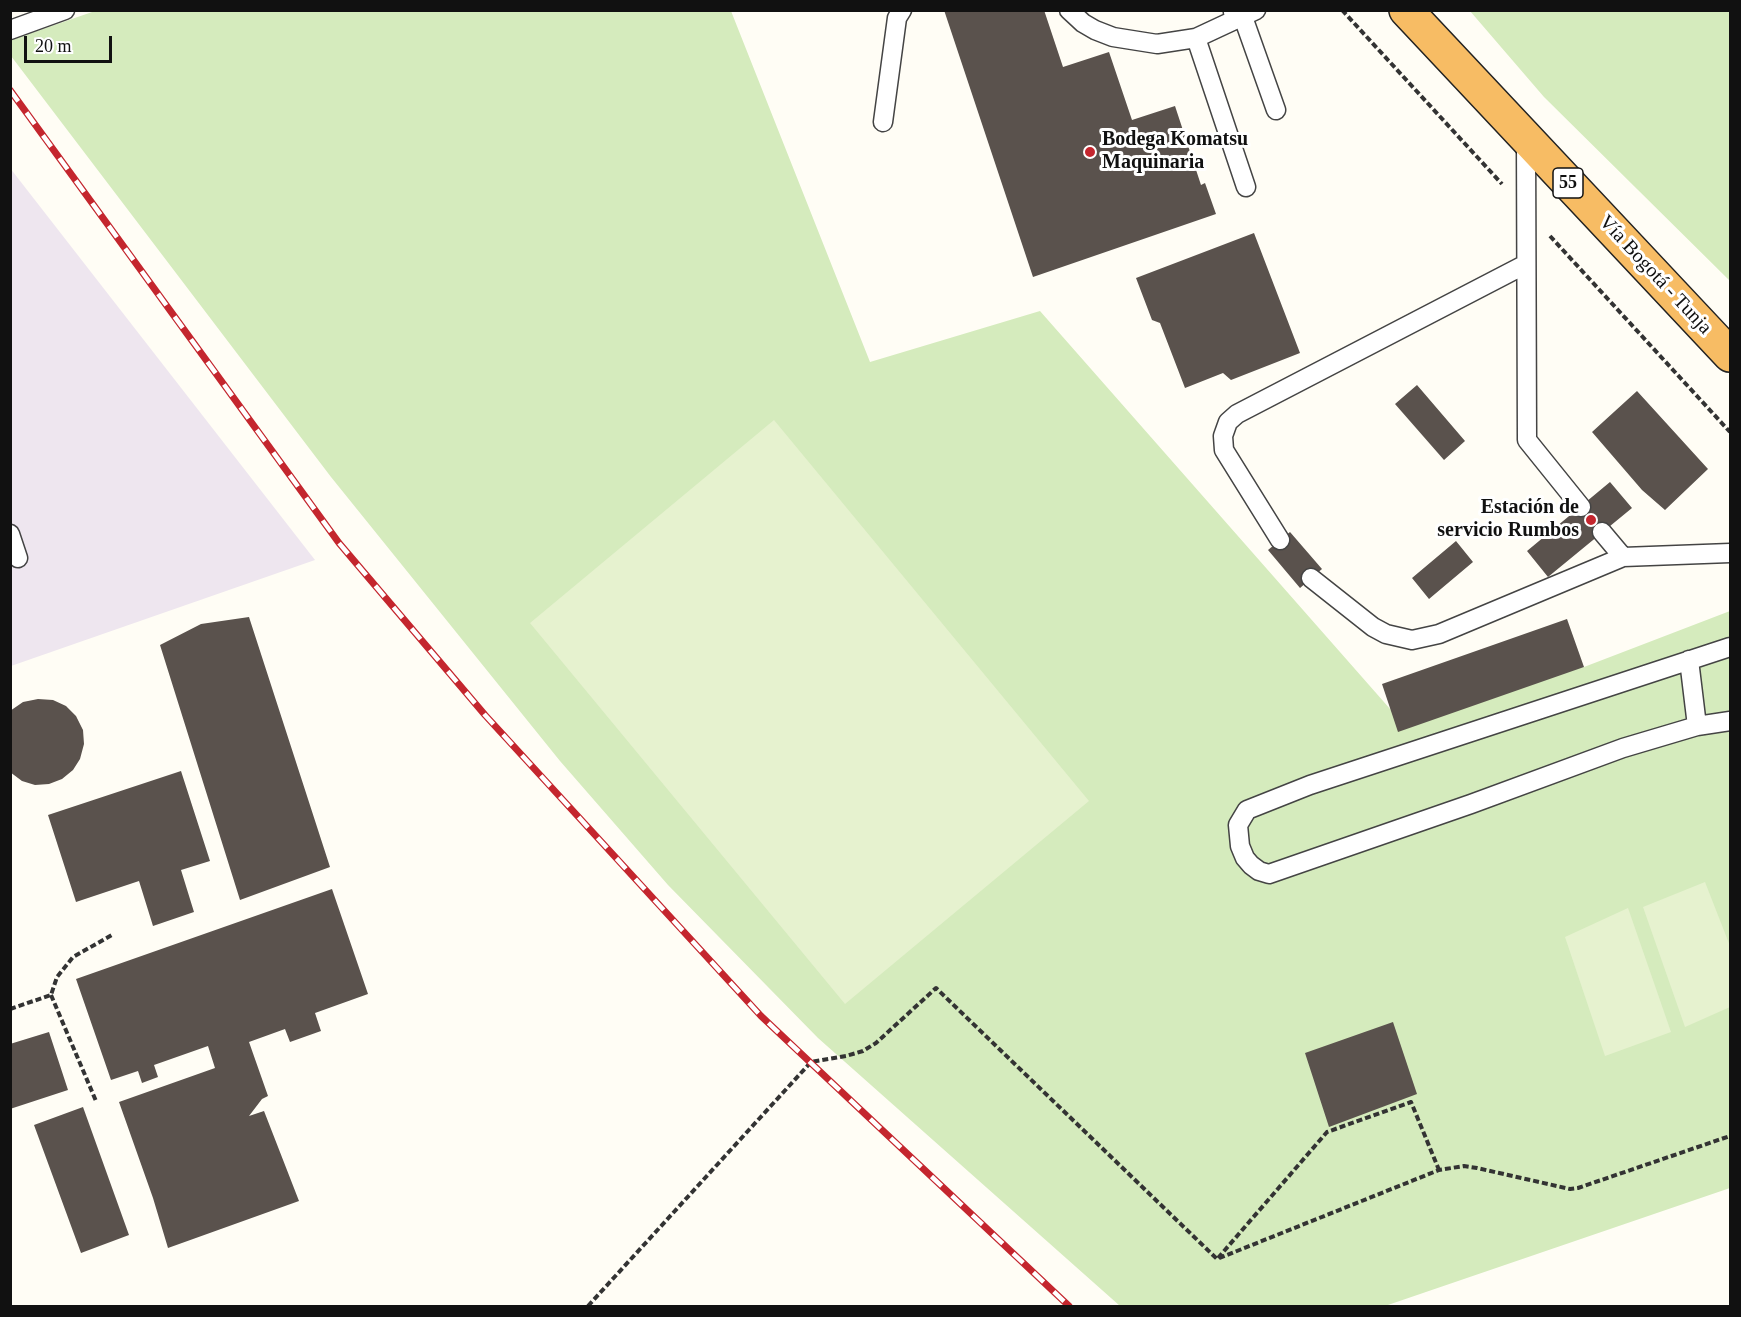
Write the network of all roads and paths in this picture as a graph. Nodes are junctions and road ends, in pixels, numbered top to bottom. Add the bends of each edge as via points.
1 (65, 10) edge
2 (902, 10) edge
3 (1069, 10) edge
4 (1406, 10) edge
5 (1242, 13) edge
6 (10, 30) edge
7 (1196, 38) junction
8 (1276, 110) dead end
9 (883, 122) dead end
10 (1526, 139) junction
11 (1246, 187) dead end
12 (1526, 264) junction
13 (1731, 355) edge
14 (1581, 507) dead end
15 (1602, 532) dead end
16 (10, 534) edge
17 (1280, 540) dead end
18 (1731, 553) edge
19 (1623, 557) junction
20 (18, 558) dead end
21 (1311, 578) dead end
22 (1731, 647) edge
23 (1689, 660) junction
24 (1731, 721) edge
25 (1697, 726) junction
26 (112, 936) dead end
27 (51, 995) junction
28 (10, 1010) edge
29 (96, 1101) dead end
30 (1731, 1136) edge
31 (1439, 1170) junction
32 (1217, 1259) junction
33 (588, 1306) edge

1 - 6 lane
2 - 9 lane via 897,18
3 - 7 lane via 1083,23 1113,37 1157,44
4 - 10 highway, Vía Bogotá - Tunja / 55
5 - 7 lane
5 - 8 lane
7 - 11 lane
10 - 12 lane
10 - 13 highway, Vía Bogotá - Tunja / 55
12 - 14 lane via 1527,440
12 - 17 lane via 1228,422 1224,450
15 - 19 lane
16 - 20 lane
18 - 19 lane
19 - 21 lane via 1439,634 1412,640 1373,627
22 - 23 lane
23 - 25 lane
23 - 25 lane via 1310,785 1247,810 1238,825 1240,846 1251,865 1269,874 1623,748
24 - 25 lane
26 - 27 path via 73,957 57,976
27 - 28 path
27 - 29 path
30 - 31 path via 1570,1189 1464,1166
31 - 32 path
31 - 32 path via 1411,1102 1327,1132
32 - 33 path via 936,987 863,1051 811,1062

